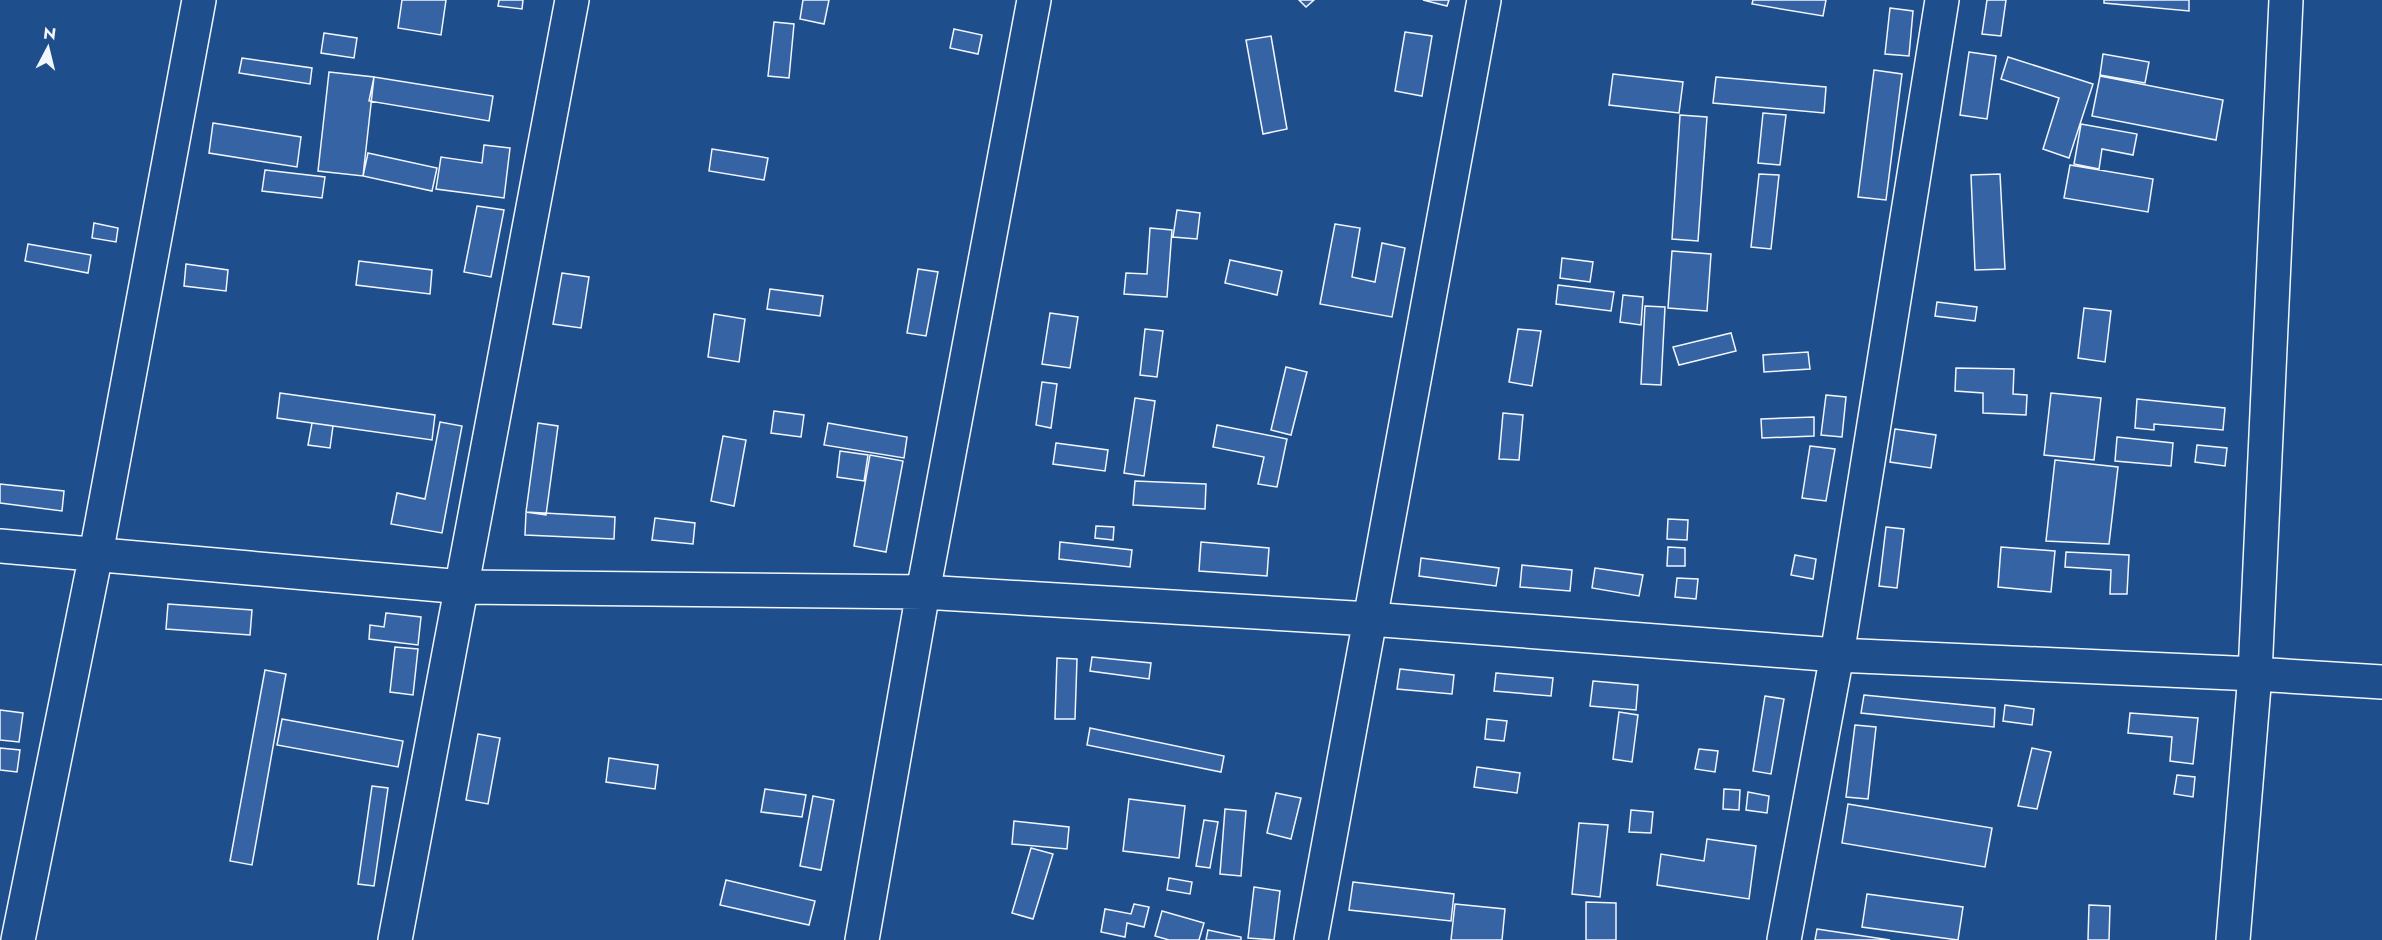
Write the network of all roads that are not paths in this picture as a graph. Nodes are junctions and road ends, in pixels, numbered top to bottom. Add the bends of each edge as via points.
1 (199, 0) edge
2 (572, 0) edge
3 (1034, 0) edge
4 (1484, 0) edge
5 (1942, 0) edge
6 (2286, 0) edge
7 (0, 546) edge
8 (96, 554) junction
9 (463, 587) junction
10 (923, 592) junction
11 (1370, 620) junction
12 (1837, 655) junction
13 (2256, 674) junction
14 (2382, 682) edge
15 (18, 940) edge
16 (395, 940) edge
17 (862, 940) edge
18 (1311, 940) edge
19 (1785, 940) edge
20 (2233, 940) edge

1 - 8 street
2 - 9 street
3 - 10 street
4 - 11 street
5 - 12 street
6 - 13 street
7 - 8 street
8 - 9 street
8 - 15 street
9 - 10 street
9 - 16 street
10 - 11 street
10 - 17 street
11 - 12 street
11 - 18 street
12 - 13 street
12 - 19 street
13 - 14 street
13 - 20 street

